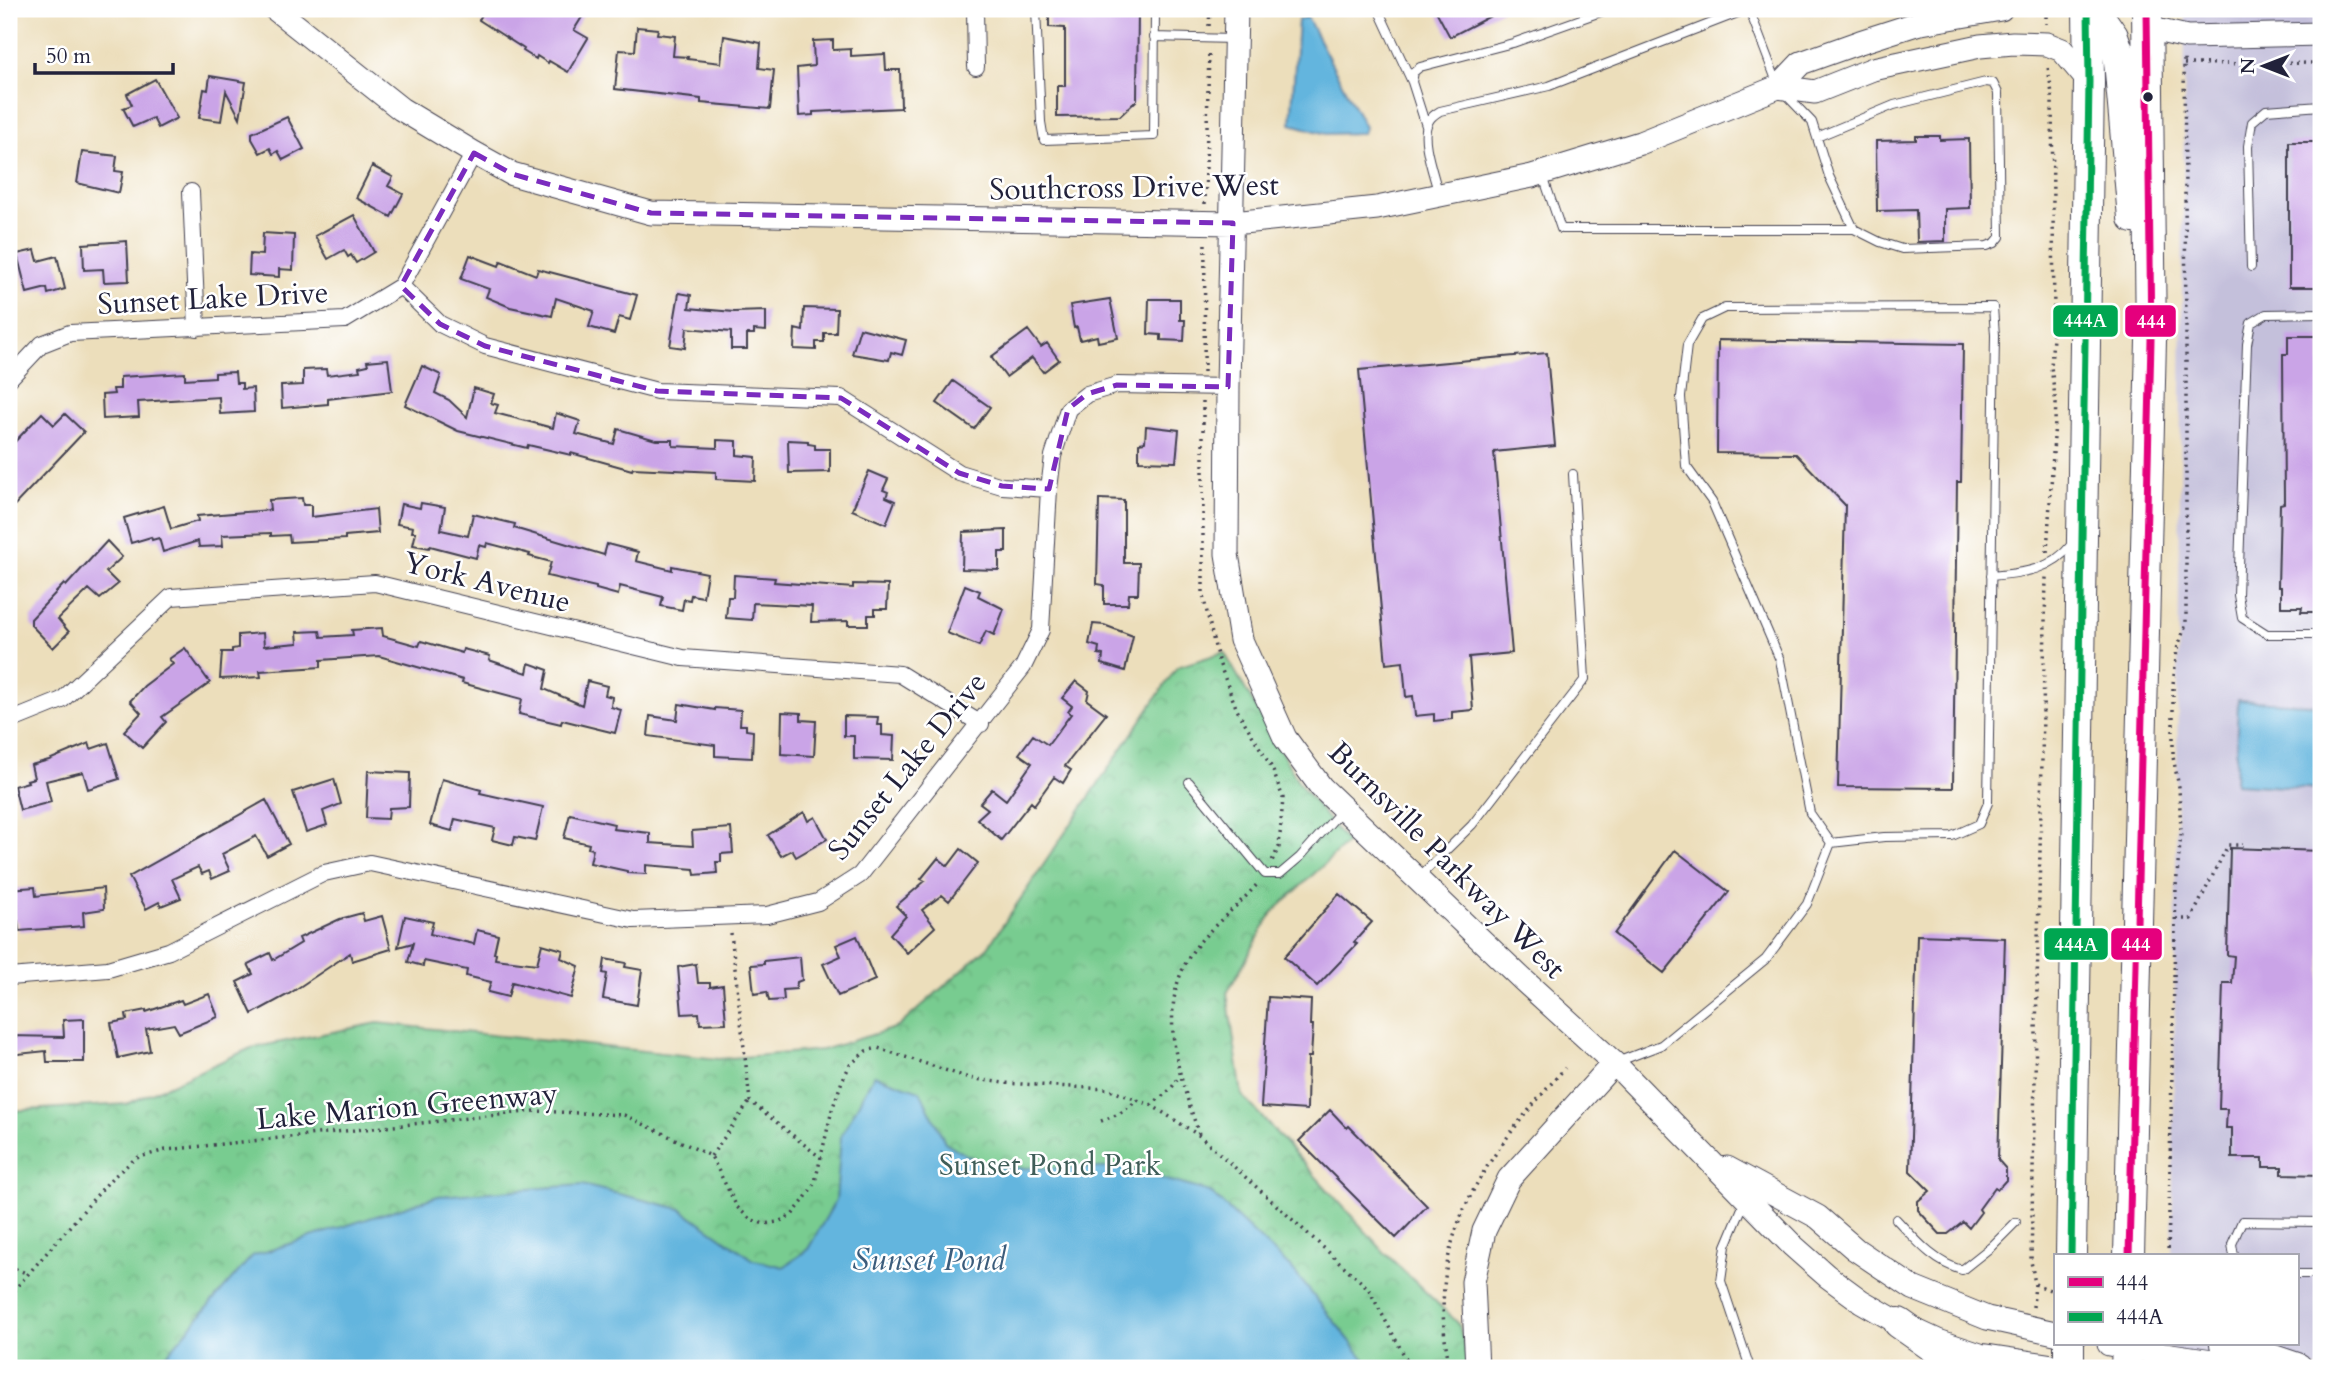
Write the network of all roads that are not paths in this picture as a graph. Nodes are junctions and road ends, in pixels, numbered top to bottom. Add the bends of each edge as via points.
1 (275, 9) edge
2 (975, 9) edge
3 (1036, 9) edge
4 (1154, 9) edge
5 (1236, 9) edge
6 (1378, 9) edge
7 (1609, 9) edge
8 (1748, 9) edge
9 (2001, 9) edge
10 (2088, 9) edge
11 (2094, 9) edge
12 (2141, 15) edge
13 (2321, 34) edge
14 (1154, 37) junction
15 (1236, 39) junction
16 (976, 67) dead end
17 (1412, 82) junction
18 (2090, 82) junction
19 (1778, 87) junction
20 (2321, 106) edge
21 (1426, 125) junction
22 (1817, 137) junction
23 (474, 153) junction
24 (1542, 174) junction
25 (191, 192) dead end
26 (1438, 194) junction
27 (1233, 223) junction
28 (1854, 229) junction
29 (2252, 267) dead end
30 (401, 286) junction
31 (2321, 313) edge
32 (197, 328) junction
33 (2151, 340) junction
34 (9, 379) edge
35 (1228, 387) junction
36 (1573, 474) dead end
37 (1049, 489) junction
38 (2082, 531) junction
39 (1991, 576) junction
40 (2321, 634) edge
41 (9, 719) edge
42 (981, 724) junction
43 (1189, 782) dead end
44 (1343, 809) junction
45 (1831, 843) junction
46 (1416, 879) junction
47 (9, 977) edge
48 (1614, 1063) junction
49 (1704, 1156) junction
50 (1746, 1198) junction
51 (1896, 1219) dead end
52 (2016, 1222) dead end
53 (2321, 1222) edge
54 (2071, 1254) edge
55 (2130, 1254) edge
56 (2234, 1254) edge
57 (2298, 1274) edge
58 (2321, 1274) edge
59 (1899, 1323) junction
60 (2054, 1333) edge
61 (2069, 1346) edge
62 (2231, 1346) edge
63 (2122, 1351) edge
64 (1477, 1368) edge
65 (1750, 1368) edge
66 (1963, 1368) edge
67 (2068, 1368) edge
68 (2261, 1368) edge
69 (2297, 1368) edge

1 - 23 street, Southcross Drive West via 401,109
2 - 16 street
3 - 14 lane via 1044,140 1154,136
4 - 14 lane
5 - 15 street, Burnsville Parkway West
6 - 17 lane
7 - 17 lane via 1513,43 1420,67
8 - 19 lane
8 - 21 lane via 1549,86 1440,111
9 - 19 street, Southcross Drive West via 1916,24 1860,42 1801,63
10 - 18 highway
11 - 33 highway via 2118,50 2129,188
12 - 13 street via 2183,36
12 - 33 highway
14 - 15 lane
15 - 27 street, Burnsville Parkway West
17 - 21 lane
18 - 19 street, Southcross Drive West via 2062,50 2047,44 2013,43 1873,69 1815,92
18 - 38 highway
19 - 22 lane via 1812,122
19 - 24 street, Southcross Drive West via 1640,143
20 - 29 lane via 2266,110 2252,122 2248,146
21 - 26 lane
22 - 28 lane
22 - 28 lane via 1894,104 1986,82 1993,83 1998,93 2000,237 1995,243 1902,249
23 - 27 street, Southcross Drive West via 512,174 651,213
23 - 30 street, Sunset Lake Drive
24 - 26 street, Southcross Drive West
24 - 28 lane via 1561,229
25 - 32 street
26 - 27 street, Southcross Drive West via 1377,208
27 - 35 street, Burnsville Parkway West
30 - 32 street, Sunset Lake Drive via 345,320
30 - 37 street via 440,324 485,346 657,391 841,398 959,473 1002,486
31 - 40 lane via 2266,314 2250,323 2238,595 2242,618 2267,634
32 - 34 street, Sunset Lake Drive via 70,334 42,344
33 - 55 highway
35 - 37 street, Sunset Lake Drive via 1118,385 1087,394 1068,409 1053,456
35 - 44 street, Burnsville Parkway West via 1227,554 1241,640 1285,738
36 - 46 lane via 1585,679 1472,825
37 - 42 street, Sunset Lake Drive via 1041,630 1023,667
38 - 39 lane via 2065,553 2046,566
38 - 54 highway
39 - 45 lane via 1987,803 1979,824 1952,836
39 - 45 lane via 1993,307 1725,308 1702,319 1687,345 1681,397 1686,467 1712,502 1780,660 1810,813
41 - 42 street, York Avenue via 62,700 171,597 375,583 683,658 900,674
42 - 47 street, Sunset Lake Drive via 860,875 818,902 767,915 633,920 370,863 324,873 169,951 108,969
43 - 44 lane via 1265,874 1280,874
44 - 46 street, Burnsville Parkway West
45 - 48 lane via 1807,904 1766,959 1661,1045
46 - 48 street, Burnsville Parkway West
48 - 49 street, Burnsville Parkway West
48 - 64 street via 1509,1179 1484,1231 1473,1282
49 - 50 street, Burnsville Parkway West
49 - 60 street, Burnsville Parkway West via 1818,1217 1855,1250 1913,1288 1987,1318
50 - 59 street, Burnsville Parkway West via 1827,1276
50 - 65 lane via 1726,1246 1721,1281
51 - 52 lane via 1925,1250 1962,1270
53 - 56 lane via 2242,1221 2232,1244
57 - 58 lane
59 - 66 highway
59 - 67 street, Burnsville Parkway West via 1980,1356
61 - 67 highway
62 - 69 highway
63 - 68 street

